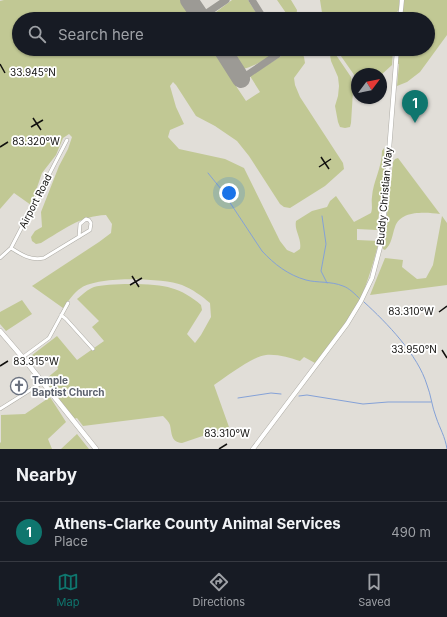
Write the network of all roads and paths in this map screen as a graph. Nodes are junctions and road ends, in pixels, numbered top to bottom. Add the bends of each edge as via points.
1 (402, 0) edge
2 (401, 12) edge
3 (396, 56) edge
4 (67, 140) dead end
5 (78, 237) junction
6 (11, 248) junction
7 (0, 258) edge
8 (68, 303) dead end
9 (61, 315) junction
10 (0, 331) edge
11 (93, 349) dead end
12 (23, 357) junction
13 (43, 382) junction
14 (0, 409) edge
15 (96, 449) edge
16 (253, 449) edge

1 - 2 street
3 - 16 street, Buddy Christian Way via 382,240 372,278 347,324
4 - 6 street, Airport Road
5 - 5 street via 90,230 89,220 86,219 80,224
5 - 6 street via 44,258 36,260
6 - 7 street, Airport Road
8 - 9 street
9 - 11 street
9 - 12 street via 49,338
10 - 12 main road
12 - 13 main road
13 - 14 street
13 - 15 main road

